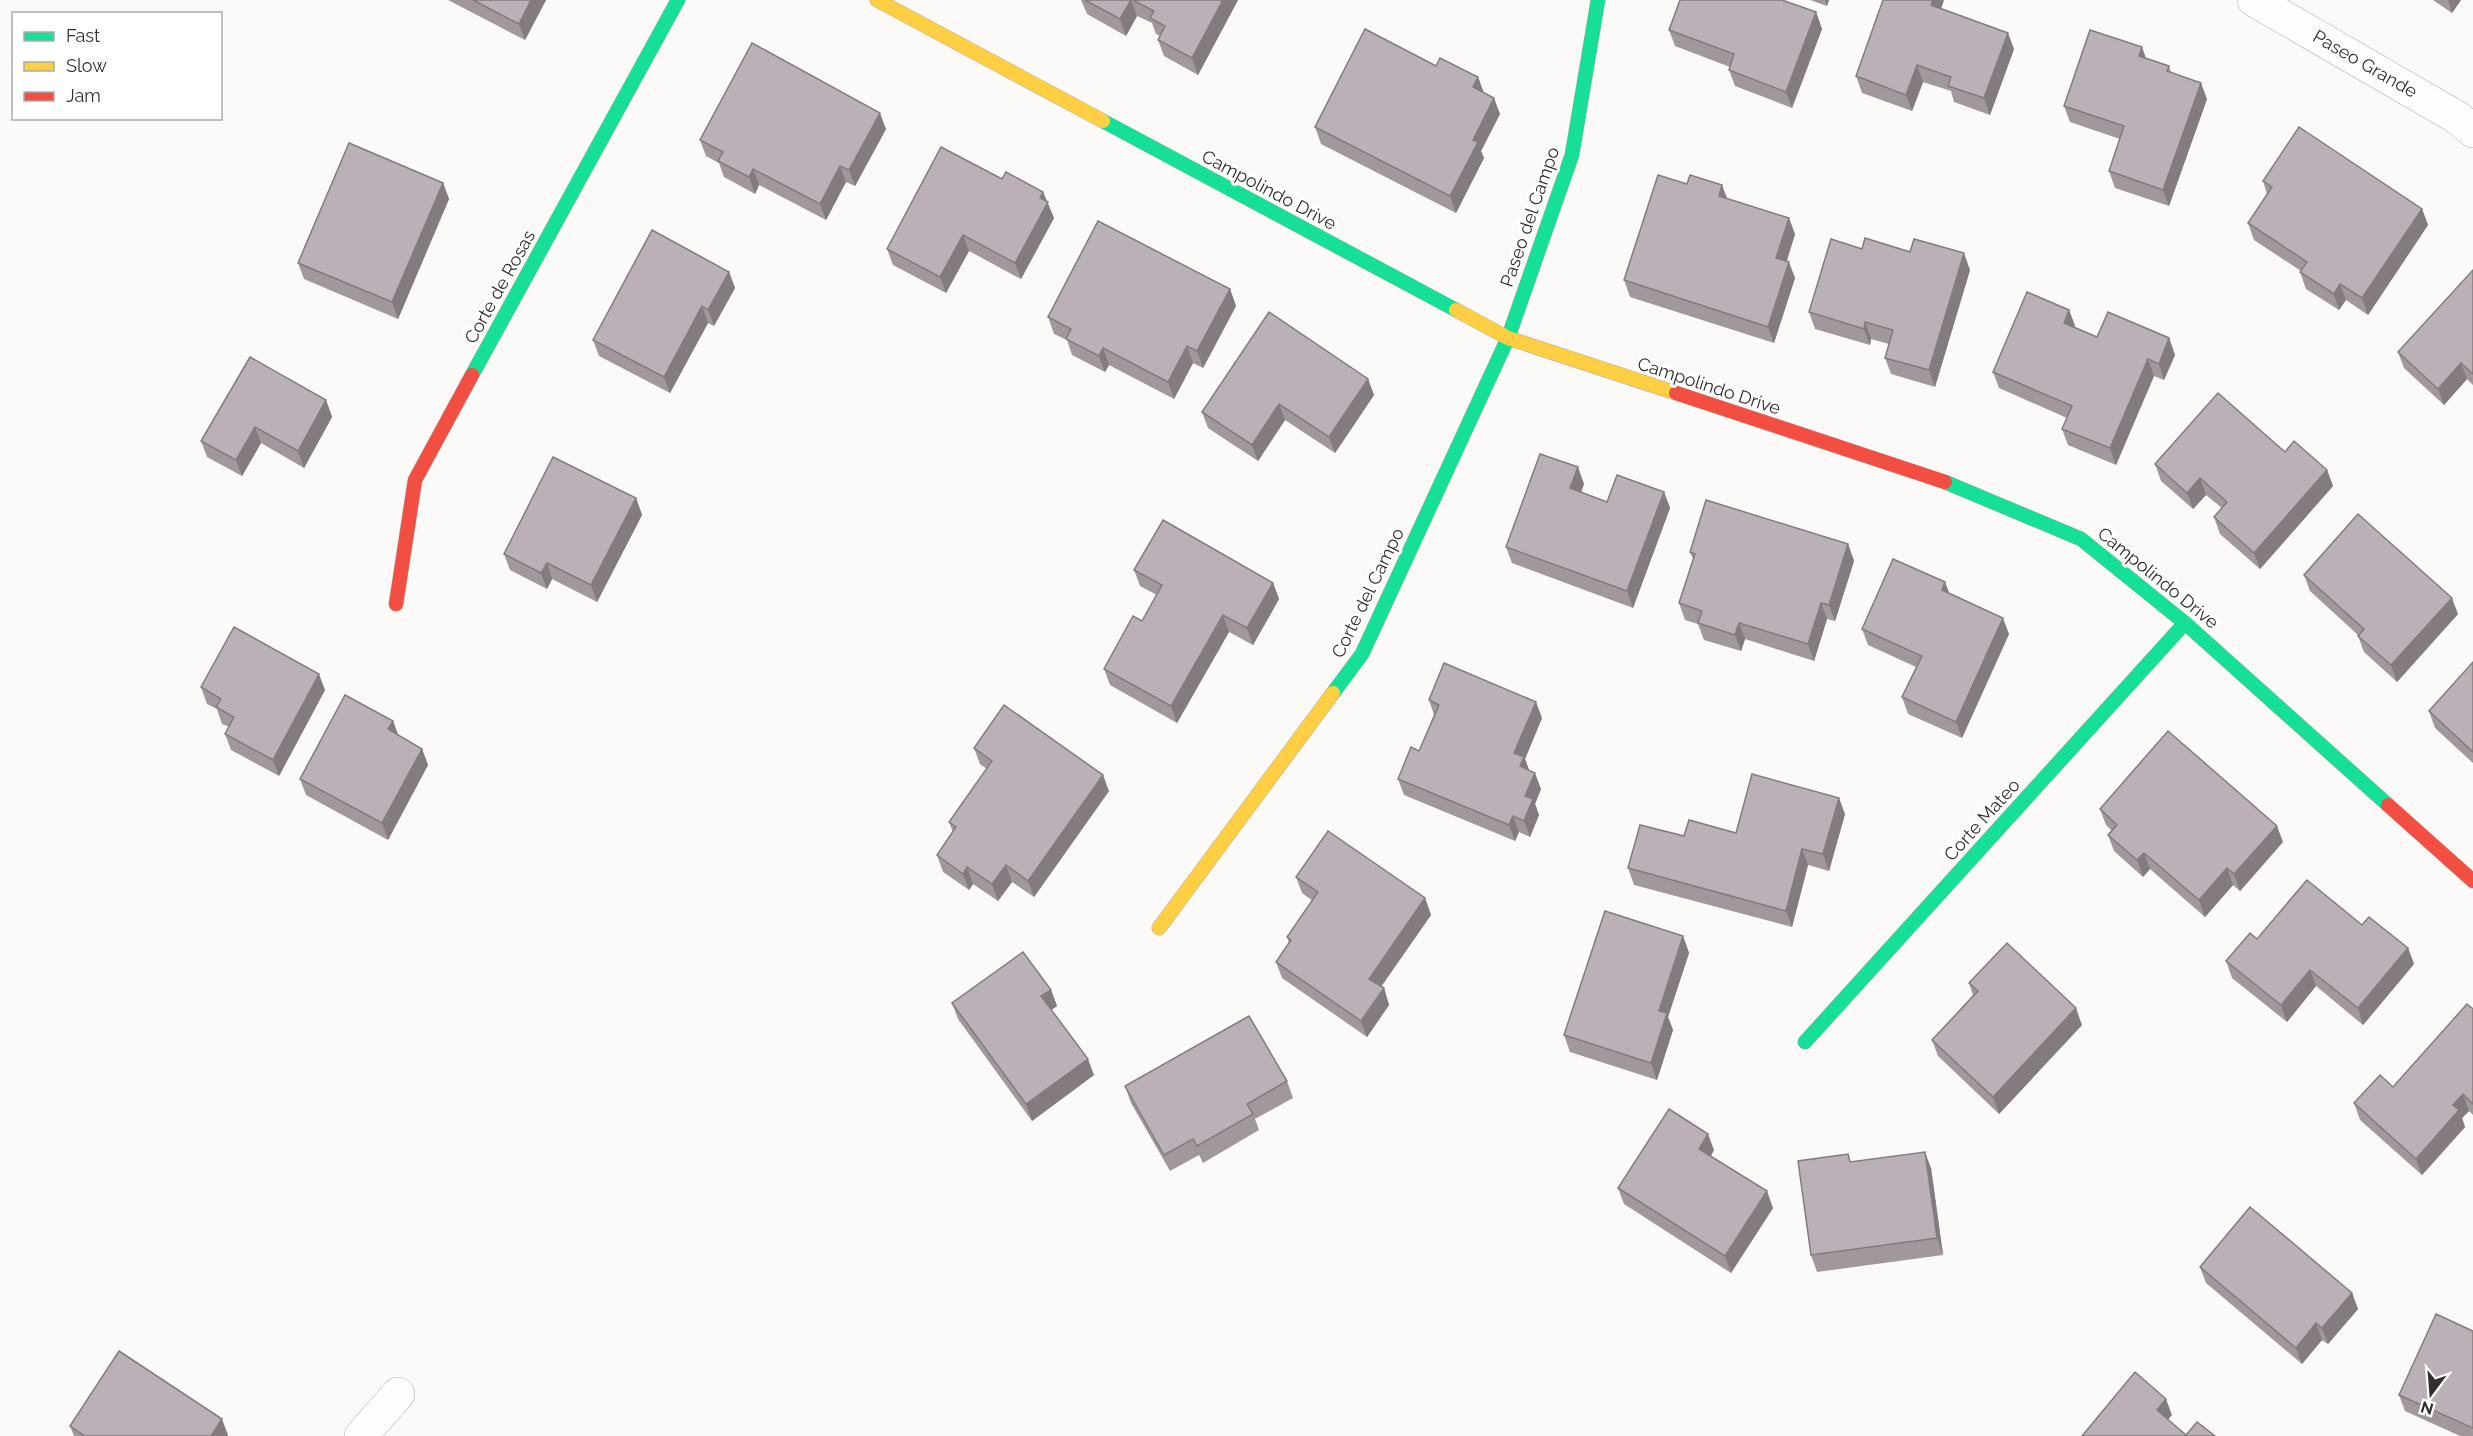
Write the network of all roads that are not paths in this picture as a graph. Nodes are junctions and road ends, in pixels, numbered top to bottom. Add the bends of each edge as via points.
1 (678, 0) edge
2 (876, 0) edge
3 (1598, 0) edge
4 (2254, 0) edge
5 (2473, 131) edge
6 (1508, 338) junction
7 (396, 604) dead end
8 (2185, 622) junction
9 (2473, 881) edge
10 (1159, 928) dead end
11 (1805, 1042) dead end
12 (398, 1394) dead end
13 (361, 1436) edge

1 - 7 street, Corte de Rosas via 415,480
2 - 6 street, Campolindo Drive
3 - 6 street, Paseo del Campo via 1572,155
4 - 5 street, Paseo Grande via 2458,118
6 - 8 street, Campolindo Drive via 1960,487 2081,539
6 - 10 street, Corte del Campo via 1362,654
8 - 9 street, Campolindo Drive
8 - 11 street, Corte Mateo
12 - 13 street

